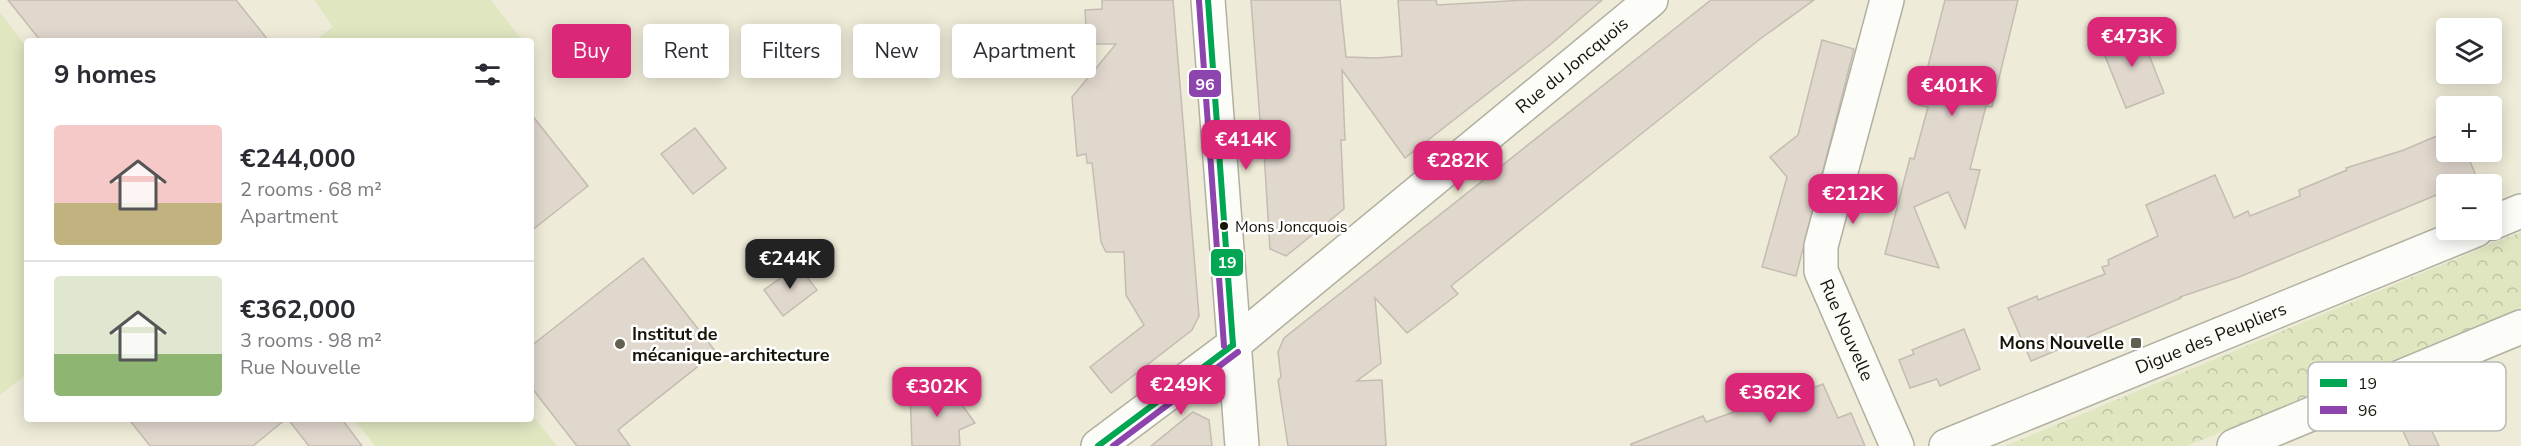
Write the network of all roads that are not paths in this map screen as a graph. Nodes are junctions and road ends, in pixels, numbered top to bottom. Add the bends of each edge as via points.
1 (1208, 0) edge
2 (1651, 0) edge
3 (1887, 0) edge
4 (2521, 211) edge
5 (2502, 219) edge
6 (2451, 240) edge
7 (2521, 327) edge
8 (1233, 345) junction
9 (2437, 362) edge
10 (2308, 415) edge
11 (1098, 446) edge
12 (1242, 446) edge
13 (1897, 446) edge
14 (1946, 446) edge
15 (2234, 446) edge

1 - 8 street
2 - 8 street, Rue du Joncquois
3 - 13 street, Rue Nouvelle via 1821,246 1821,271
4 - 5 street
6 - 14 street, Digue des Peupliers
7 - 9 street
8 - 11 street, Rue du Joncquois
8 - 12 street
10 - 15 street

